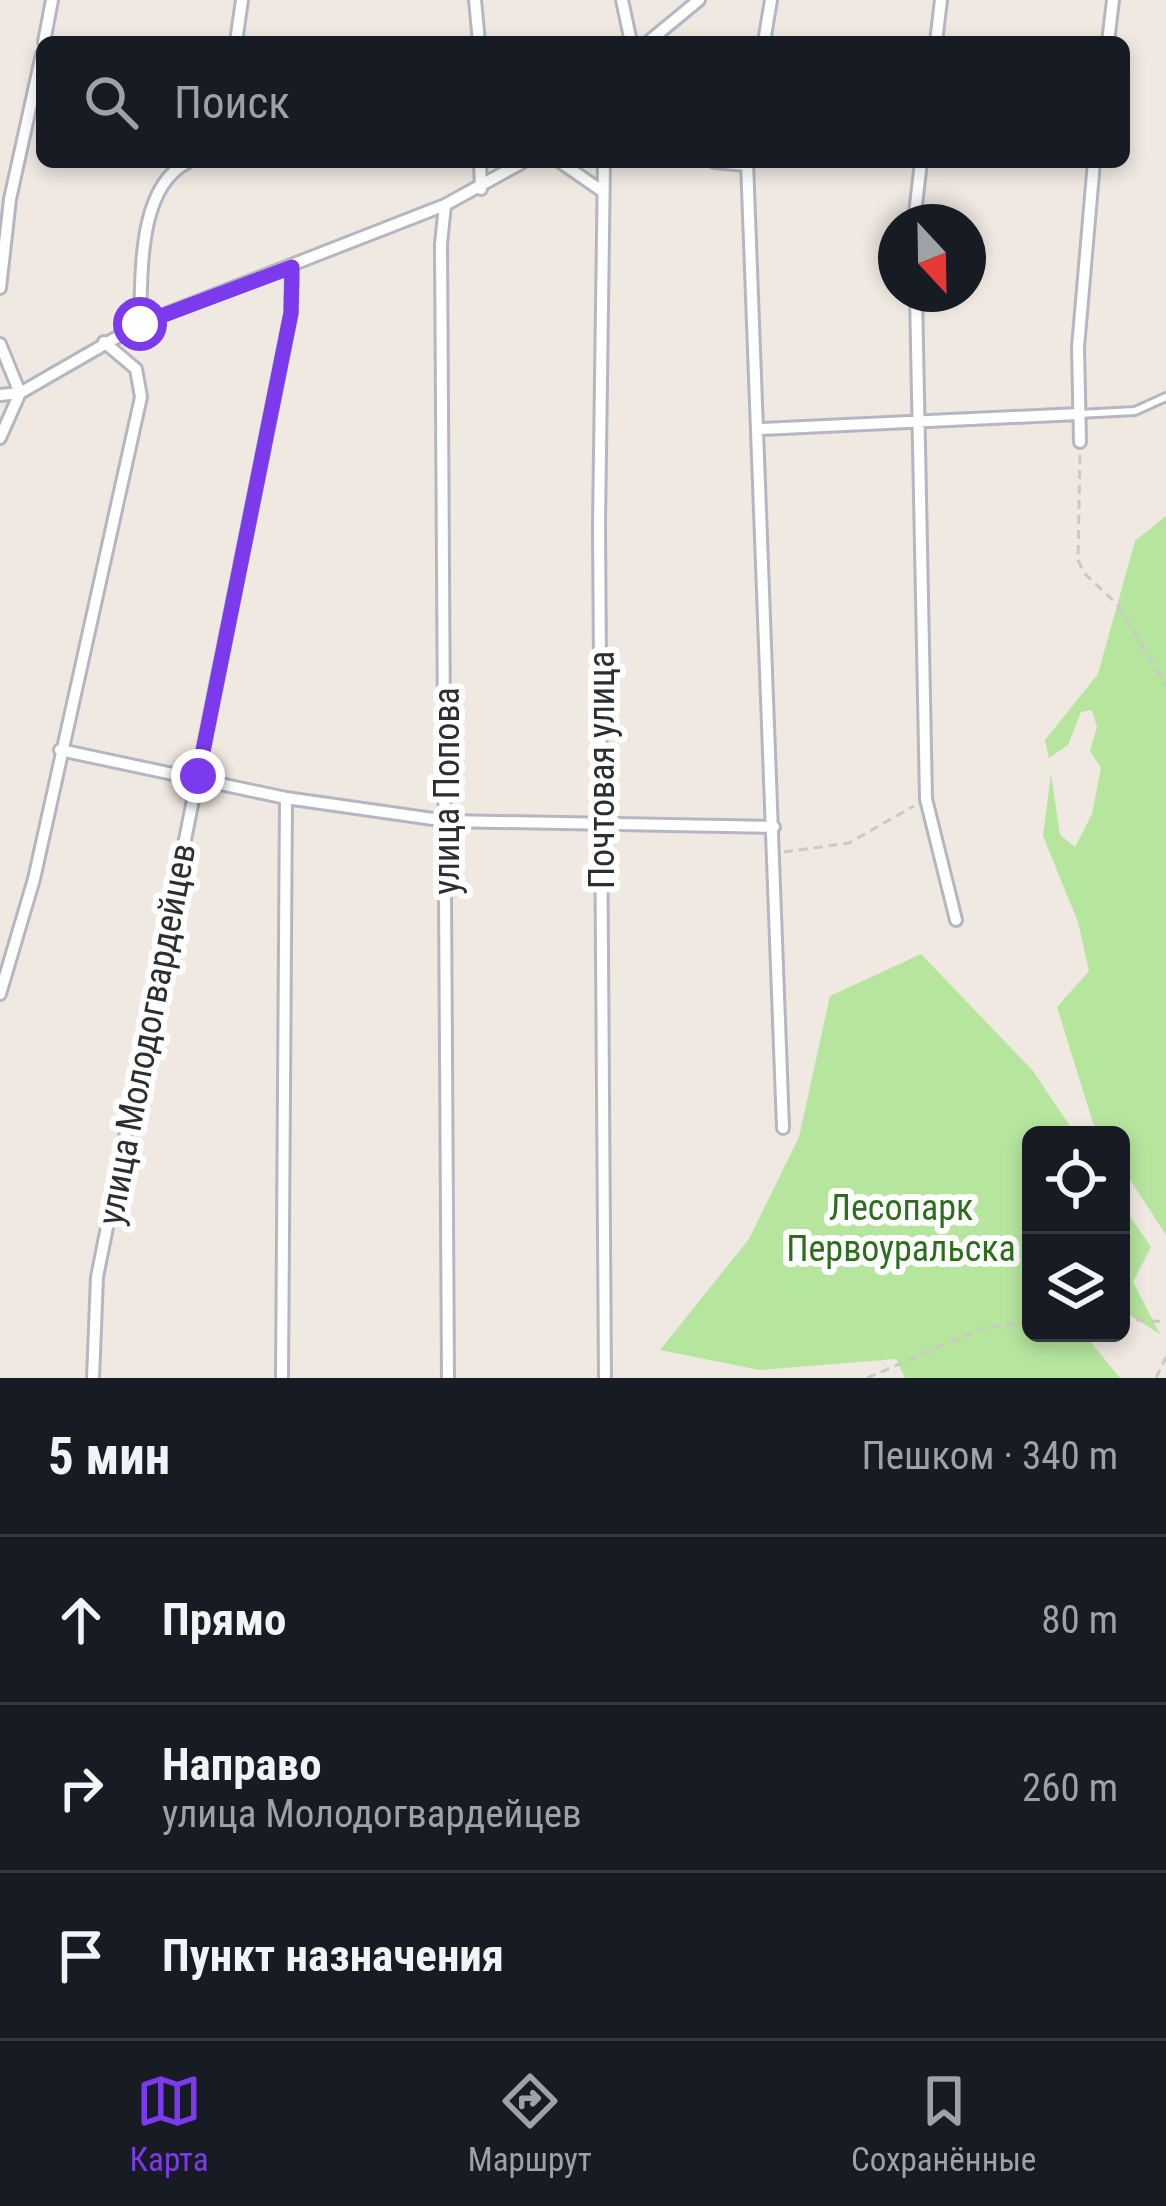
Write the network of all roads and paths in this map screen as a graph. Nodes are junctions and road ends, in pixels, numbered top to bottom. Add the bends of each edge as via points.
1 (52, 0) edge
2 (242, 0) edge
3 (475, 0) edge
4 (622, 0) edge
5 (699, 0) edge
6 (771, 0) edge
7 (941, 0) edge
8 (1113, 0) edge
9 (45, 36) edge
10 (237, 36) edge
11 (478, 36) edge
12 (630, 36) edge
13 (656, 36) edge
14 (765, 36) edge
15 (937, 36) edge
16 (1109, 36) edge
17 (36, 81) edge
18 (176, 168) edge
19 (480, 168) edge
20 (514, 168) edge
21 (569, 168) edge
22 (604, 168) edge
23 (747, 168) edge
24 (920, 168) edge
25 (1094, 168) edge
26 (481, 189) junction
27 (602, 191) junction
28 (916, 204) edge
29 (445, 205) junction
30 (292, 267) junction
31 (0, 288) edge
32 (916, 312) edge
33 (140, 324) junction
34 (104, 341) junction
35 (0, 344) edge
36 (20, 392) junction
37 (0, 395) edge
38 (1166, 397) edge
39 (1078, 414) junction
40 (919, 421) junction
41 (760, 429) junction
42 (0, 438) edge
43 (1080, 442) joint
44 (1166, 685) edge
45 (60, 750) junction
46 (198, 776) junction
47 (286, 798) junction
48 (926, 799) junction
49 (447, 821) junction
50 (602, 825) junction
51 (774, 827) junction
52 (775, 852) junction
53 (956, 920) dead end
54 (0, 994) edge
55 (783, 1128) dead end
56 (1130, 1320) edge
57 (1166, 1322) edge
58 (1022, 1323) edge
59 (1166, 1357) edge
60 (93, 1378) edge
61 (282, 1378) edge
62 (448, 1378) edge
63 (605, 1378) edge
64 (867, 1378) edge
65 (1156, 1378) edge

1 - 9 street
2 - 10 street
3 - 11 street
4 - 12 street
5 - 13 street
6 - 14 street
7 - 15 street
8 - 16 street
17 - 31 street
18 - 33 street via 150,220
19 - 26 street
20 - 26 street
21 - 27 street
22 - 27 street, Почтовая улица
23 - 41 street
24 - 28 street
25 - 39 street
26 - 29 street
27 - 50 street, Почтовая улица
29 - 30 street
29 - 49 street, улица Попова
30 - 33 street
30 - 46 street, улица Молодогвардейцев via 291,313
32 - 40 street
33 - 34 street
34 - 36 street
34 - 45 street via 136,369 141,397
35 - 36 street
36 - 37 street
36 - 42 street
38 - 39 lane via 1135,411
39 - 40 street
39 - 43 street
40 - 41 street
40 - 48 street
41 - 51 street
43 - 44 path via 1078,560 1127,619
45 - 46 street
45 - 54 street
46 - 47 street
46 - 60 street, улица Молодогвардейцев via 98,1277
47 - 49 street
47 - 61 street
48 - 52 path via 849,842
48 - 53 street
49 - 50 street
49 - 62 street, улица Попова
50 - 51 street
50 - 63 street, Почтовая улица
51 - 52 street
52 - 55 street
56 - 57 path
58 - 64 path via 983,1328
59 - 65 path

